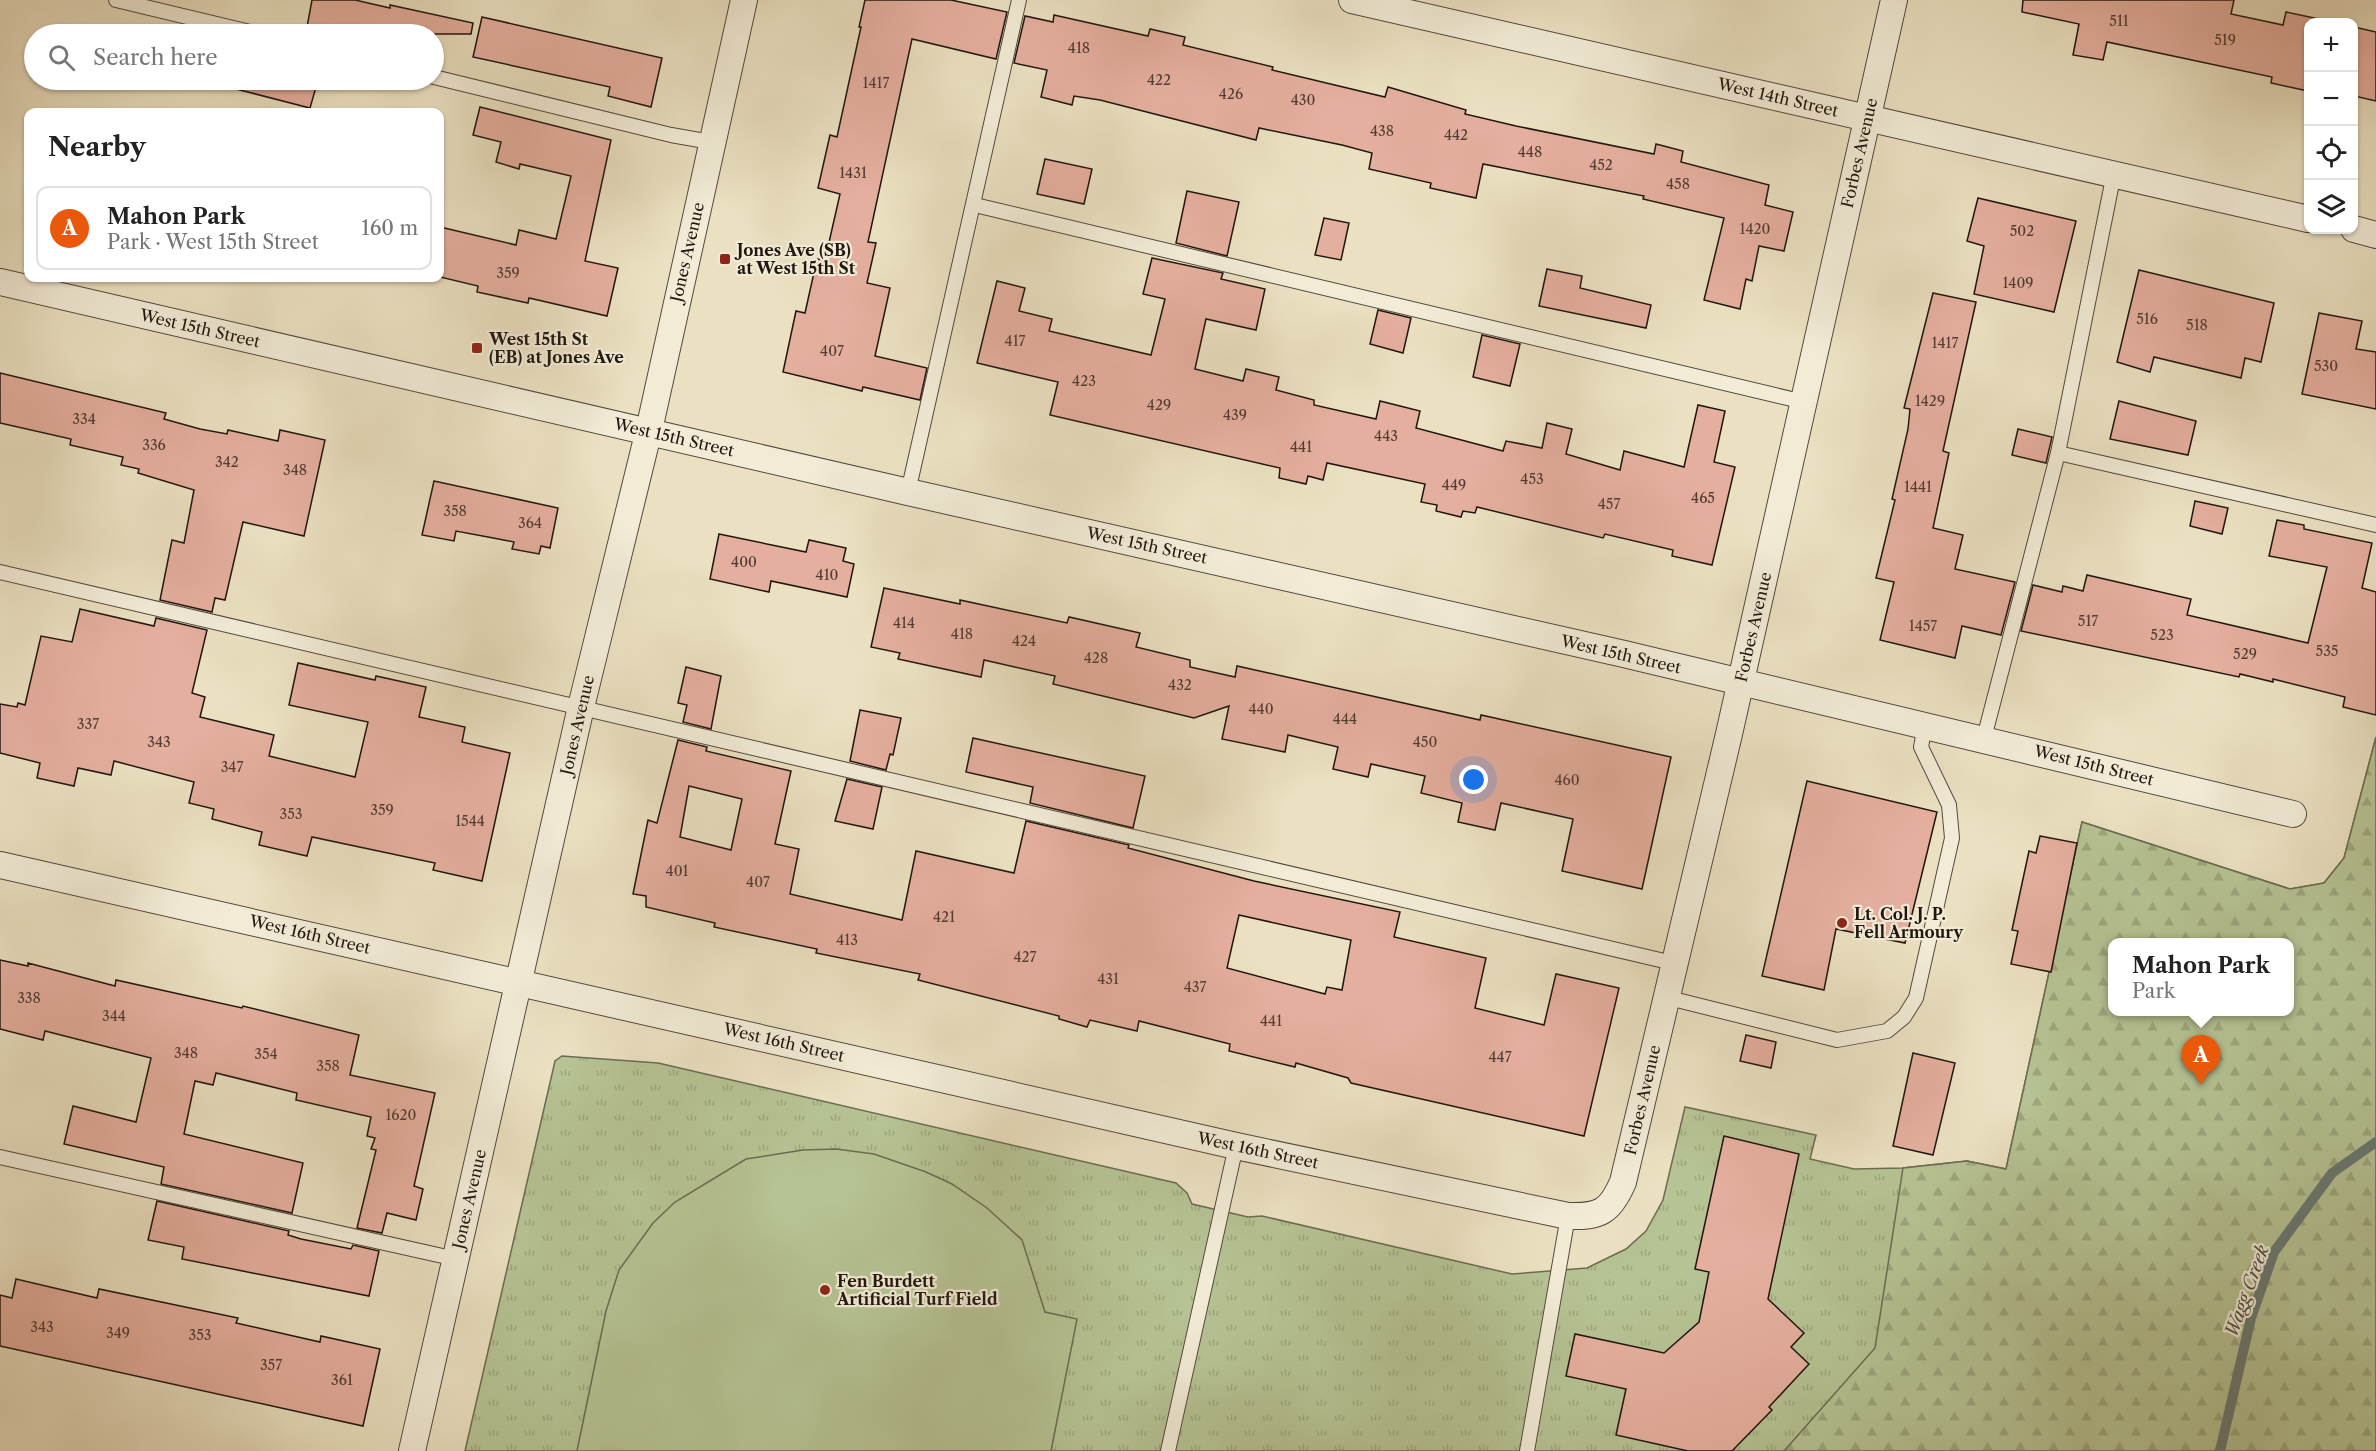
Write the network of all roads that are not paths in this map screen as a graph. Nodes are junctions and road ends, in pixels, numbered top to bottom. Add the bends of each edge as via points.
1 (116, 0) edge
2 (744, 0) edge
3 (1019, 0) edge
4 (1352, 0) edge
5 (1894, 0) edge
6 (216, 24) edge
7 (444, 79) edge
8 (1867, 118) junction
9 (711, 142) junction
10 (2114, 173) junction
11 (975, 205) junction
12 (2304, 218) edge
13 (2358, 231) edge
14 (2376, 235) edge
15 (0, 282) edge
16 (1804, 402) junction
17 (649, 430) junction
18 (2058, 453) junction
19 (908, 492) junction
20 (2376, 525) edge
21 (0, 572) edge
22 (1741, 682) junction
23 (581, 707) junction
24 (1925, 725) junction
25 (1984, 738) junction
26 (2294, 814) dead end
27 (0, 865) edge
28 (1673, 963) junction
29 (519, 982) junction
30 (1665, 997) junction
31 (1236, 1146) junction
32 (0, 1157) edge
33 (1568, 1216) junction
34 (456, 1258) junction
35 (412, 1451) edge
36 (1168, 1451) edge
37 (1527, 1451) edge

1 - 6 lane
2 - 9 street, Jones Avenue
3 - 11 lane
4 - 8 street, West 14th Street
5 - 8 street, Forbes Avenue
7 - 9 lane
8 - 10 street, West 14th Street
8 - 16 street, Forbes Avenue
9 - 17 street, Jones Avenue
10 - 12 street, West 14th Street
10 - 18 lane
11 - 16 lane
11 - 19 lane
13 - 14 street
15 - 17 street, West 15th Street
16 - 22 street, Forbes Avenue
17 - 19 street, West 15th Street
17 - 23 street, Jones Avenue
18 - 20 lane
18 - 25 lane
19 - 22 street, West 15th Street
21 - 23 lane
22 - 24 street, West 15th Street
22 - 28 street, Forbes Avenue
23 - 28 lane
23 - 29 street, Jones Avenue
24 - 25 street, West 15th Street
24 - 30 lane via 1921,747 1949,805 1952,838 1916,998 1904,1017 1887,1031 1837,1040
25 - 26 street, West 15th Street
27 - 29 street, West 16th Street
28 - 30 street, Forbes Avenue
29 - 31 street, West 16th Street
29 - 34 street, Jones Avenue
30 - 33 street, Forbes Avenue via 1617,1197 1605,1211 1588,1217
31 - 33 street, West 16th Street
31 - 36 lane
32 - 34 lane
33 - 37 lane
34 - 35 street, Jones Avenue

